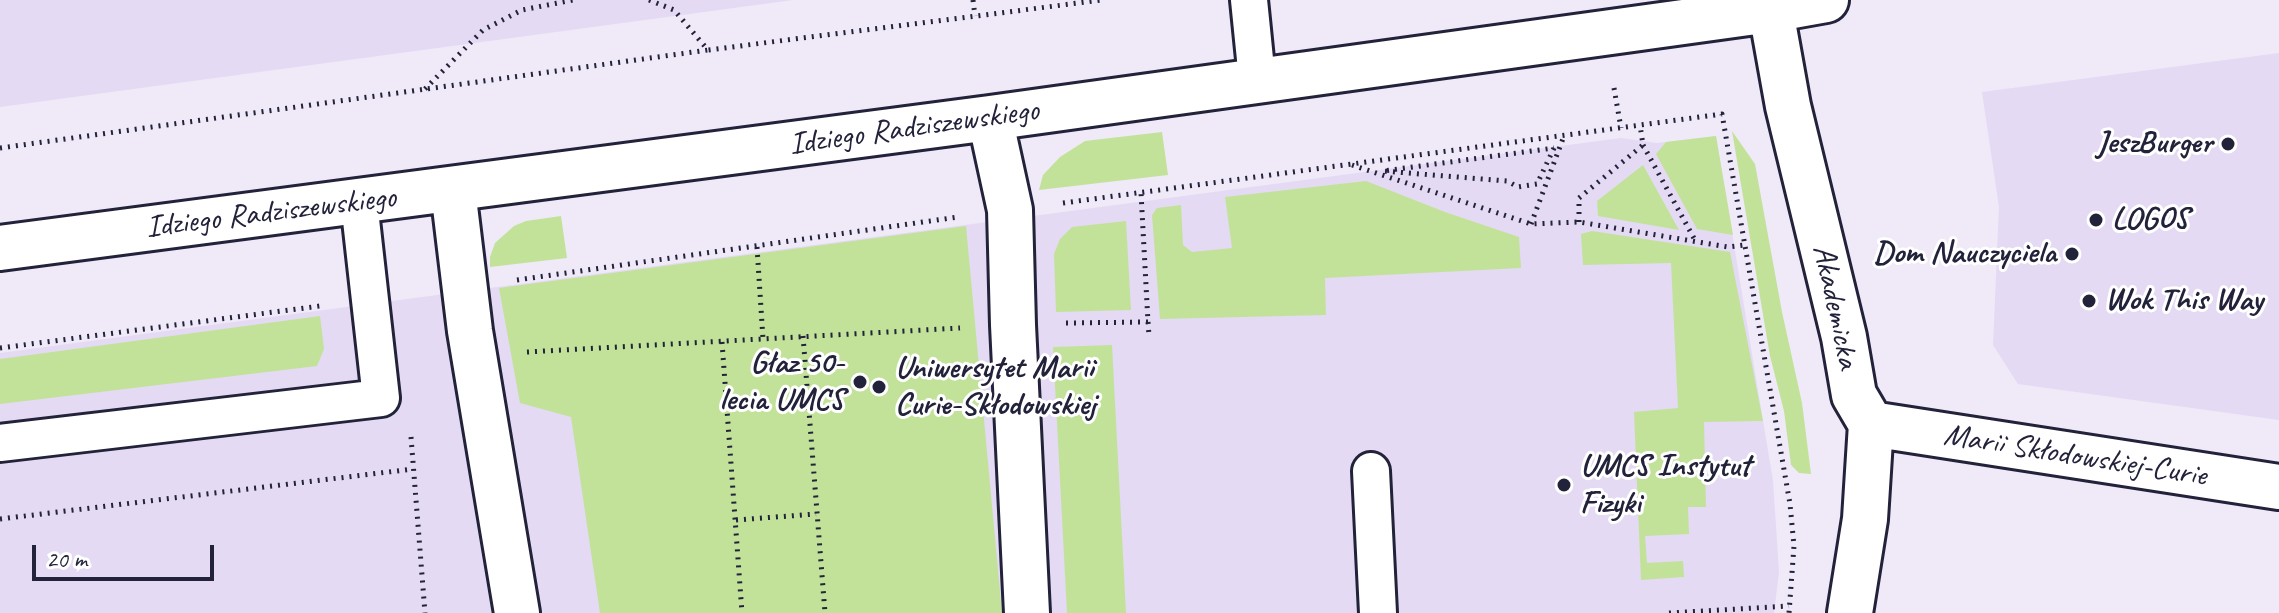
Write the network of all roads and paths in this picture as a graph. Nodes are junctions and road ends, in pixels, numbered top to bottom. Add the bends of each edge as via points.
1 (573, 0) edge
2 (649, 0) edge
3 (973, 0) edge
4 (1102, 0) edge
5 (1249, 0) edge
6 (1826, 0) edge
7 (1770, 5) edge
8 (975, 16) junction
9 (708, 50) junction
10 (1257, 79) junction
11 (424, 90) junction
12 (990, 118) junction
13 (1640, 125) junction
14 (1564, 136) junction
15 (1643, 145) junction
16 (0, 148) edge
17 (1347, 163) junction
18 (1537, 184) joint
19 (453, 190) junction
20 (359, 202) junction
21 (1010, 210) junction
22 (1579, 222) junction
23 (1531, 224) junction
24 (1696, 242) junction
25 (1745, 245) junction
26 (757, 247) junction
27 (0, 248) edge
28 (465, 288) junction
29 (371, 300) junction
30 (1148, 322) dead end
31 (1149, 336) dead end
32 (763, 339) junction
33 (722, 342) junction
34 (0, 348) edge
35 (475, 355) junction
36 (410, 423) dead end
37 (1871, 424) junction
38 (0, 443) edge
39 (413, 469) junction
40 (1371, 471) dead end
41 (2279, 487) edge
42 (816, 514) junction
43 (0, 519) edge
44 (736, 520) junction
45 (1789, 610) edge
46 (425, 613) edge
47 (517, 613) edge
48 (742, 613) edge
49 (825, 613) edge
50 (1027, 613) edge
51 (1378, 613) edge
52 (1669, 613) edge
53 (1850, 613) edge

1 - 11 path via 522,10 483,30
2 - 9 path via 674,10
3 - 8 path
4 - 8 path
5 - 10 lane
6 - 7 street, Idziego Radziszewskiego
7 - 10 street, Idziego Radziszewskiego
7 - 37 street, Akademicka via 1854,395
8 - 9 path
9 - 11 path
10 - 12 street, Idziego Radziszewskiego
11 - 16 path
12 - 19 street, Idziego Radziszewskiego
12 - 21 street
13 - 14 path
13 - 15 path
13 - 25 path via 1722,114
14 - 17 path
14 - 23 path
15 - 22 path via 1579,198
15 - 24 path
17 - 21 path
17 - 23 path
18 - 18 path via 1518,187 1507,181 1383,171 1554,148
19 - 20 street, Idziego Radziszewskiego
19 - 28 street
20 - 27 street, Idziego Radziszewskiego
20 - 29 lane
21 - 26 path
21 - 50 street
22 - 23 path
22 - 24 path
24 - 25 path
25 - 45 path via 1790,504 1794,546
26 - 28 path
26 - 32 path
28 - 35 street
29 - 34 path
29 - 38 lane via 381,398
30 - 31 path
32 - 33 path
32 - 42 path via 803,336
33 - 35 path
33 - 44 path
35 - 47 street
36 - 39 path
37 - 41 street, Marii Skłodowskiej-Curie
37 - 53 street via 1865,519
39 - 43 path
39 - 46 path
40 - 51 lane
42 - 44 path
42 - 49 path
44 - 48 path
45 - 52 path

